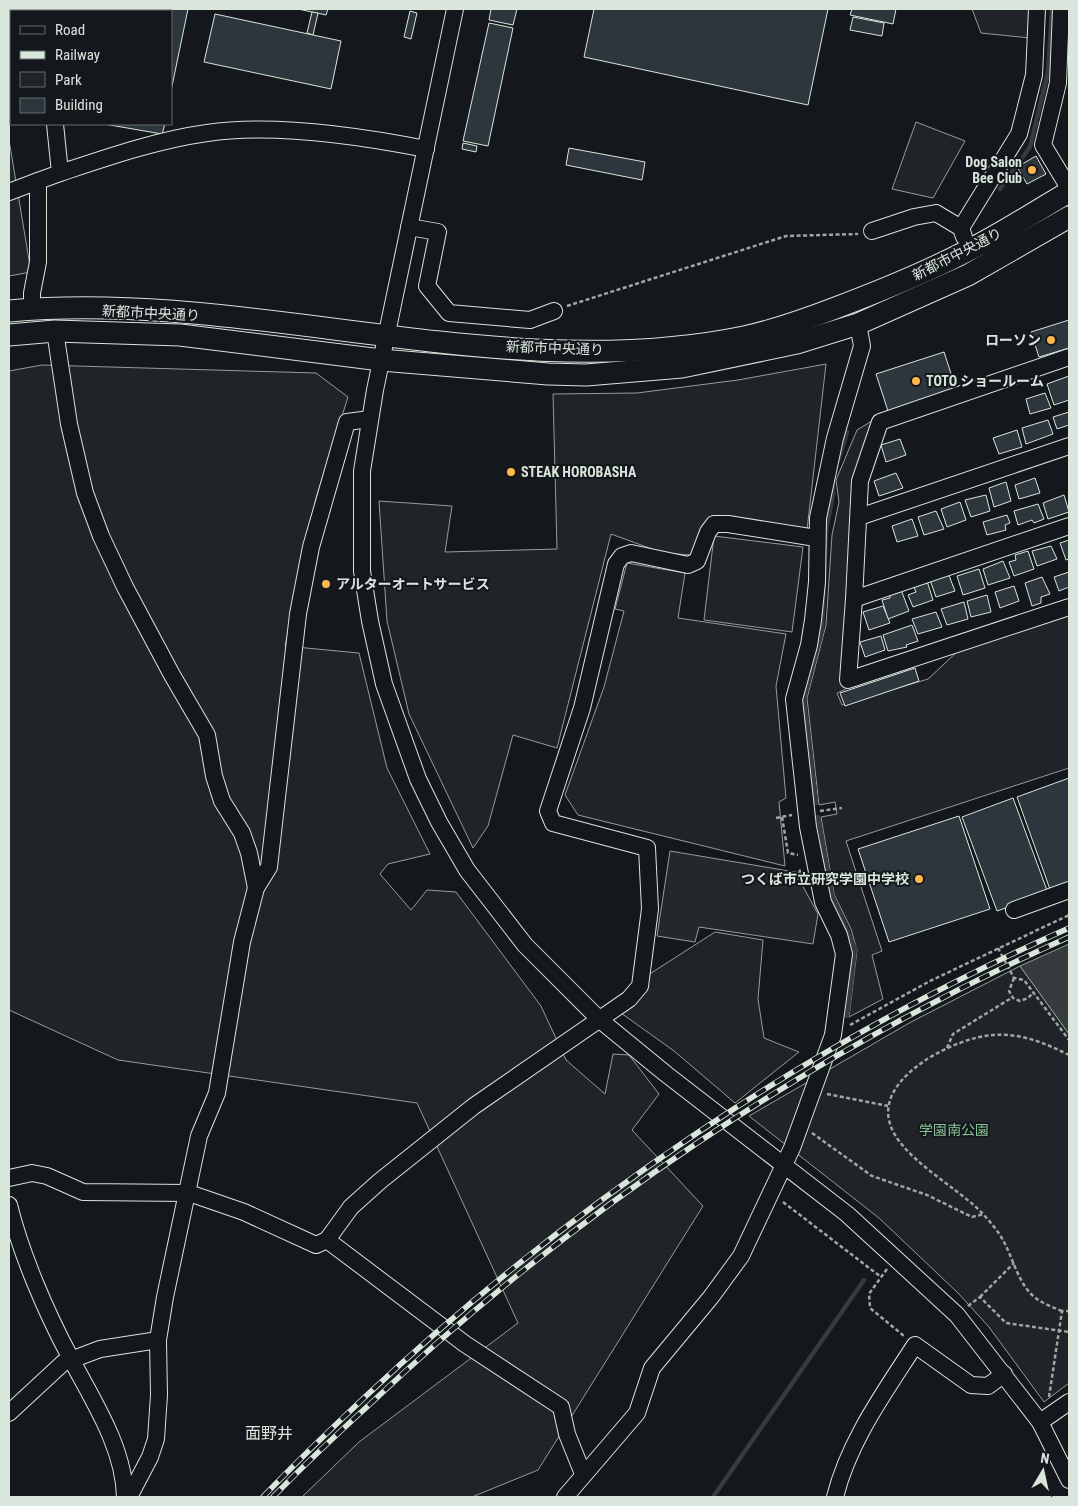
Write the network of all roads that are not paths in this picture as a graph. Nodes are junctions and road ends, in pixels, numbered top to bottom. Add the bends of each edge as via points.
1 (455, 9) edge
2 (1036, 9) edge
3 (1061, 9) edge
4 (1064, 80) edge
5 (55, 125) edge
6 (426, 148) junction
7 (60, 173) junction
8 (38, 181) junction
9 (1069, 188) edge
10 (9, 192) edge
11 (1069, 192) edge
12 (1069, 217) edge
13 (409, 227) junction
14 (961, 228) junction
15 (872, 231) road end
16 (970, 250) junction
17 (32, 309) junction
18 (554, 311) road end
19 (9, 312) edge
20 (858, 324) junction
21 (55, 332) junction
22 (9, 335) edge
23 (386, 336) junction
24 (1069, 357) edge
25 (381, 360) junction
26 (370, 419) junction
27 (1069, 446) edge
28 (859, 517) junction
29 (1069, 526) edge
30 (816, 538) junction
31 (854, 599) junction
32 (1069, 607) edge
33 (256, 888) junction
34 (1069, 890) edge
35 (1014, 910) dead end
36 (600, 1020) junction
37 (784, 1166) junction
38 (9, 1178) edge
39 (189, 1193) junction
40 (9, 1205) edge
41 (327, 1240) junction
42 (158, 1340) junction
43 (72, 1359) junction
44 (1004, 1374) junction
45 (1069, 1402) edge
46 (9, 1413) edge
47 (1046, 1418) junction
48 (583, 1474) junction
49 (1069, 1480) edge
50 (127, 1497) edge
51 (565, 1497) edge
52 (834, 1497) edge

1 - 6 street
2 - 14 street via 1034,75 1019,134
3 - 4 street
4 - 9 street via 1043,146
5 - 7 street
6 - 7 street via 249,129 196,135 130,150
6 - 13 street
7 - 8 street
8 - 10 street
8 - 17 street via 38,262
11 - 16 main road, 新都市中央通り
12 - 20 main road, 新都市中央通り via 968,275
13 - 18 street via 438,232 427,286 449,313 530,320
13 - 23 street
14 - 15 street via 936,213
14 - 16 street
16 - 23 main road, 新都市中央通り via 880,292 744,337 613,351 497,346
17 - 19 main road, 新都市中央通り
17 - 23 main road, 新都市中央通り via 172,312
20 - 25 main road, 新都市中央通り via 743,356 682,367 586,375 508,372
20 - 30 street via 862,346 835,438
21 - 22 main road, 新都市中央通り
21 - 25 main road, 新都市中央通り via 180,335
21 - 33 street via 69,424 85,493 125,586 207,735 222,801 242,833
23 - 25 street
24 - 28 street via 880,422 860,481
25 - 26 street
26 - 33 street via 347,422 311,547 298,614 269,867
26 - 36 street via 362,471 362,571 376,648 400,735 418,779 467,870 525,945
27 - 28 street
28 - 31 street
29 - 31 street
30 - 36 street via 714,524 697,561 688,565 631,553 622,556 616,564 582,708 548,811 553,824 647,848 650,909 640,986
30 - 37 street via 817,582 813,620 794,699 808,827 823,902 844,954 833,1035
31 - 32 street via 848,680
33 - 39 street via 242,942 217,1093 199,1136
34 - 35 street
36 - 37 street
36 - 41 street via 474,1106 380,1181 351,1206
37 - 44 street via 847,1214 957,1315
37 - 48 street via 742,1256 652,1368 637,1413
38 - 39 street via 32,1174 47,1176 83,1192
39 - 41 street via 244,1212 316,1245
39 - 42 street
40 - 43 street via 30,1269
41 - 48 street via 465,1344 561,1407 567,1434
42 - 43 street via 100,1349
42 - 50 street via 156,1439 150,1457
43 - 46 street via 63,1363
43 - 50 street via 122,1464
44 - 47 street
44 - 52 street via 988,1386 971,1385 915,1345 867,1420 840,1475
45 - 47 street
47 - 49 street
48 - 51 street

